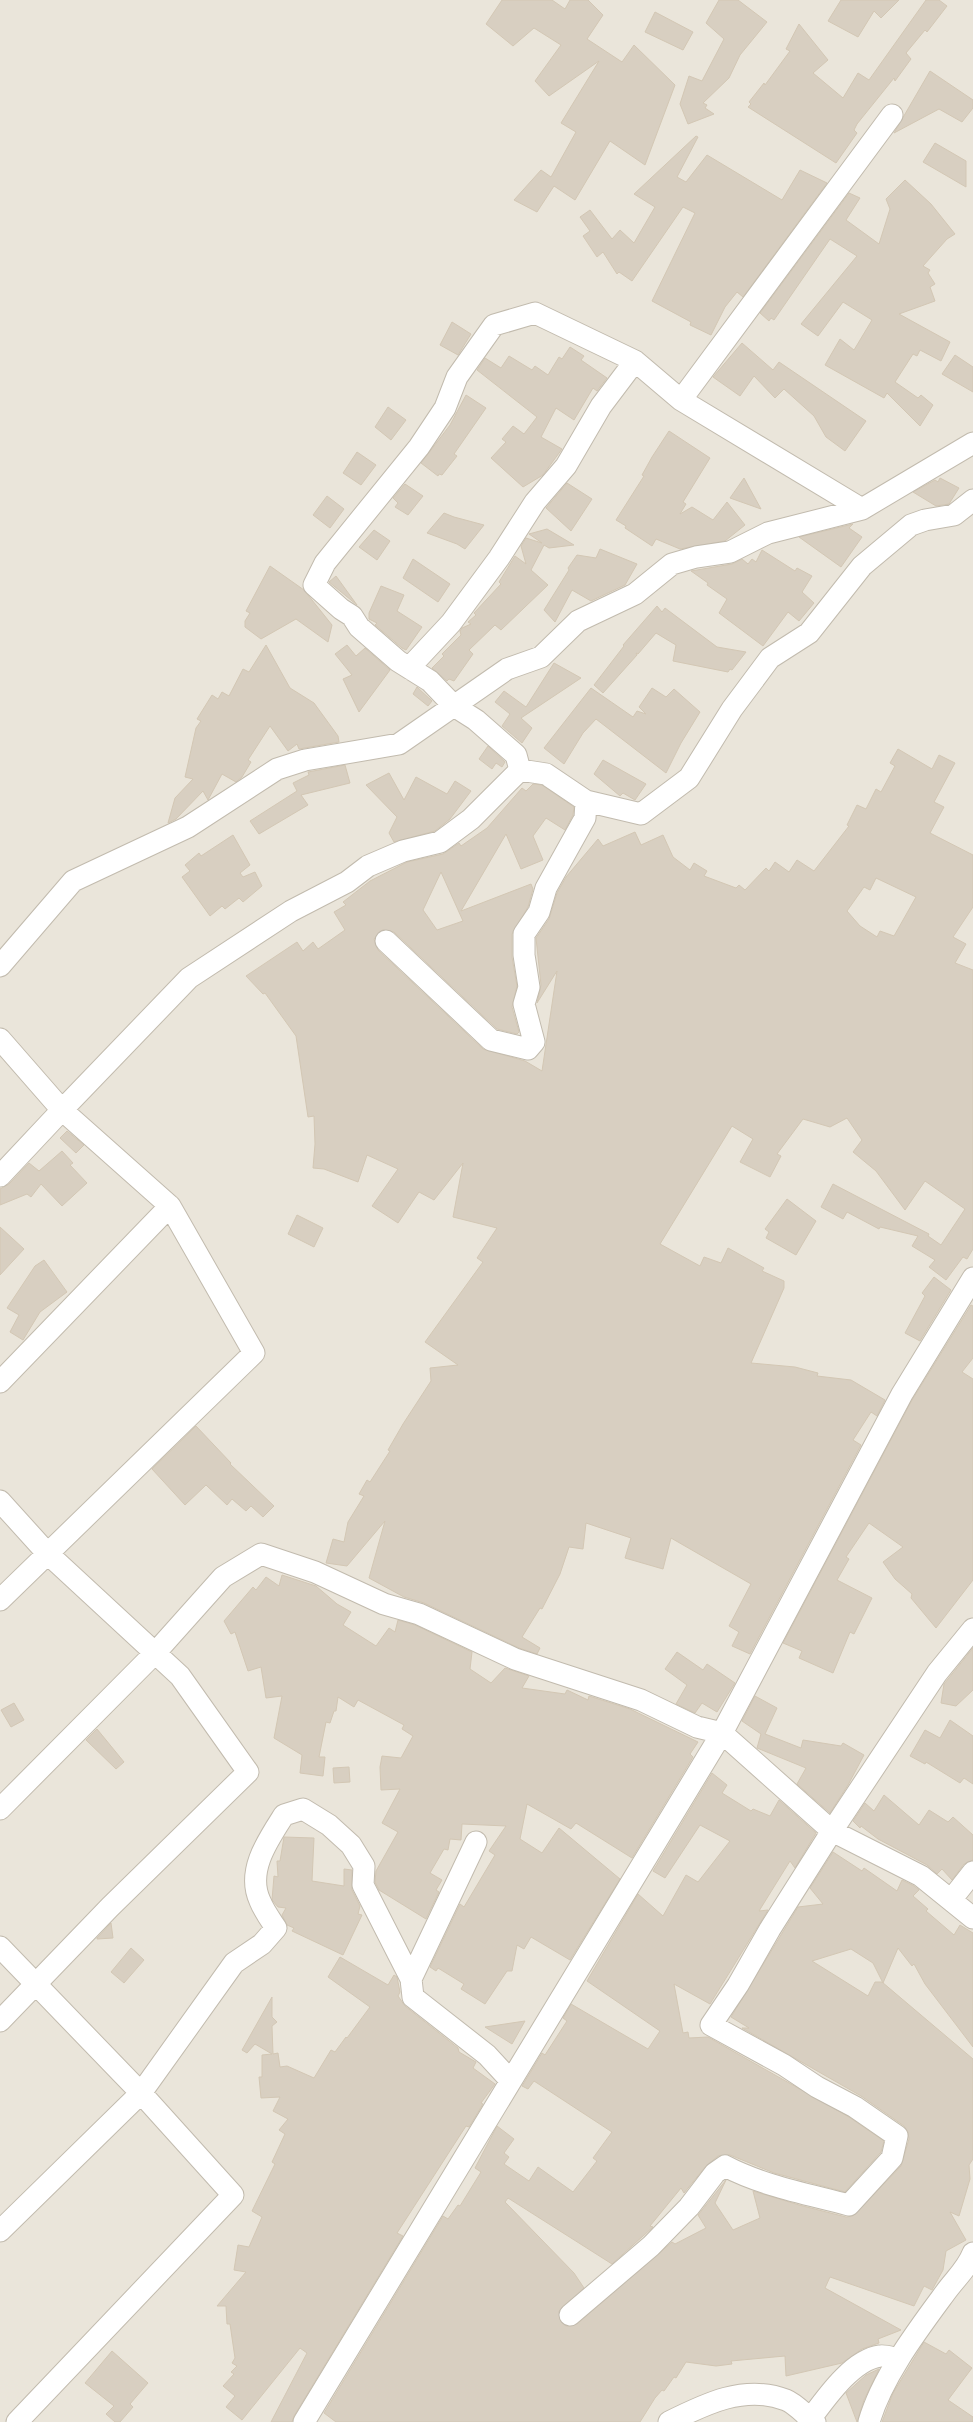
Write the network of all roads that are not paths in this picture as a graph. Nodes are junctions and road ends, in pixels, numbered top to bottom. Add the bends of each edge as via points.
1 (892, 114) dead end
2 (635, 361) junction
3 (681, 400) junction
4 (973, 443) edge
5 (973, 500) edge
6 (862, 509) junction
7 (409, 668) junction
8 (454, 706) junction
9 (520, 770) junction
10 (586, 801) junction
11 (386, 941) dead end
12 (0, 966) edge
13 (0, 1039) edge
14 (62, 1110) junction
15 (0, 1176) edge
16 (170, 1206) junction
17 (973, 1278) edge
18 (0, 1382) edge
19 (0, 1501) edge
20 (47, 1553) junction
21 (0, 1600) edge
22 (973, 1629) edge
23 (156, 1652) junction
24 (722, 1733) junction
25 (0, 1808) edge
26 (832, 1831) junction
27 (476, 1842) dead end
28 (973, 1872) edge
29 (951, 1900) junction
30 (973, 1918) edge
31 (0, 1947) edge
32 (411, 1979) junction
33 (37, 1983) junction
34 (0, 2020) edge
35 (510, 2080) junction
36 (141, 2093) junction
37 (0, 2231) edge
38 (973, 2253) edge
39 (570, 2315) dead end
40 (898, 2359) junction
41 (811, 2421) edge
42 (17, 2422) edge
43 (304, 2422) edge
44 (669, 2422) edge
45 (869, 2422) edge

1 - 3 street
2 - 3 street
2 - 7 street via 601,406 566,466 535,502 499,558 451,623
2 - 7 street via 535,314 494,325 457,377 445,408 419,447 325,562 314,584 352,616 359,627
3 - 6 street
4 - 6 street
5 - 10 street via 954,516 925,520 911,525 862,566 809,633 770,658 732,709 689,778 641,814
6 - 8 street via 768,533 730,552 672,564 635,594 578,621 541,657 507,669
7 - 8 street via 430,681
8 - 9 street via 476,720 516,755
8 - 12 street via 399,744 306,760 277,769 188,827 73,881
9 - 10 street via 546,774
9 - 14 street via 471,820 440,842 403,851 368,866 347,882 291,911 189,978
10 - 11 street via 585,818 546,888 539,912 524,934 529,987 524,1004 534,1042 528,1049 491,1040
13 - 14 street
14 - 15 street
14 - 16 street
16 - 18 street
16 - 20 street via 254,1353
17 - 24 street via 902,1394
19 - 20 street
20 - 21 street
20 - 23 street
22 - 26 street via 937,1673
23 - 24 street via 223,1577 261,1554 315,1572 384,1604 419,1614 515,1659 641,1700 697,1727
23 - 25 street
23 - 33 street via 180,1676 248,1772 110,1907
24 - 26 street
24 - 35 street
26 - 29 street via 921,1876
26 - 39 street via 711,2025 784,2065 817,2087 855,2106 897,2136 892,2158 849,2205 785,2188 725,2166 715,2173 689,2207 651,2246
27 - 32 street
28 - 29 street
29 - 30 street
31 - 33 street
32 - 35 street via 413,1997 487,2055
32 - 36 street via 363,1885 364,1866 351,1845 329,1825 303,1809 284,1815 257,1865 255,1883 259,1900 276,1928 262,1944 234,1963
33 - 34 street
33 - 36 street
35 - 43 street
36 - 37 street
36 - 42 street via 232,2195
38 - 40 street via 969,2265 954,2280
40 - 41 street via 880,2356 858,2365 829,2394
40 - 45 street via 874,2404
41 - 44 street via 787,2400 768,2396 735,2395 700,2407

